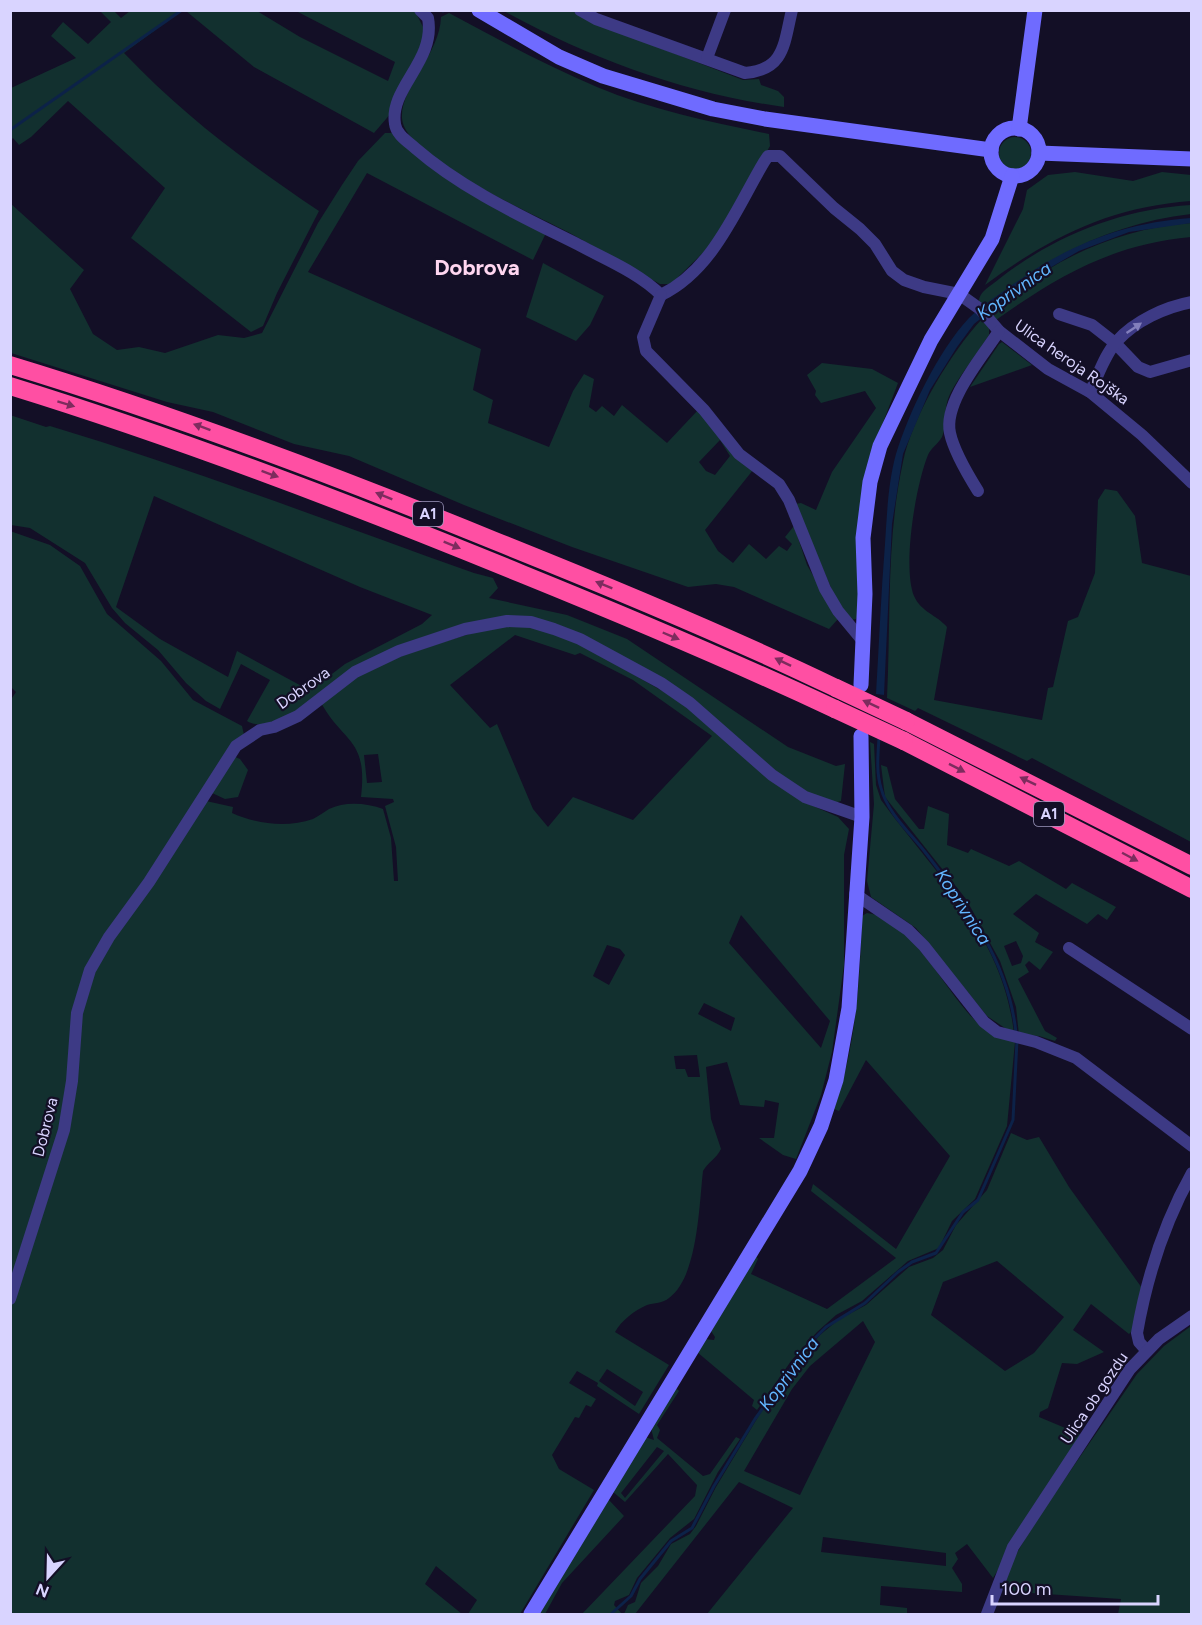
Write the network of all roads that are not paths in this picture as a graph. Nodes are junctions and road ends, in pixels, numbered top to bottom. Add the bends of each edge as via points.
1 (420, 10) edge
2 (479, 10) edge
3 (580, 10) edge
4 (725, 10) edge
5 (792, 10) edge
6 (1035, 10) edge
7 (707, 58) junction
8 (1019, 129) junction
9 (991, 150) junction
10 (1039, 153) junction
11 (1191, 159) edge
12 (1012, 176) junction
13 (959, 294) junction
14 (661, 295) junction
15 (1191, 302) edge
16 (1059, 314) dead end
17 (997, 328) junction
18 (1115, 343) junction
19 (1191, 360) edge
20 (10, 365) edge
21 (10, 386) edge
22 (1090, 392) junction
23 (1191, 483) edge
24 (978, 492) dead end
25 (862, 640) junction
26 (861, 685) dead end
27 (861, 736) dead end
28 (862, 817) junction
29 (1191, 866) edge
30 (1191, 889) edge
31 (855, 894) junction
32 (1069, 948) dead end
33 (1191, 1029) edge
34 (1191, 1146) edge
35 (1191, 1173) edge
36 (10, 1299) edge
37 (1191, 1316) edge
38 (1147, 1351) junction
39 (531, 1614) edge
40 (987, 1614) edge

1 - 14 street via 428,18 429,44 396,105 394,126 399,135 441,170 610,261
2 - 9 street via 559,57 592,71 713,109
3 - 7 street
4 - 7 street
5 - 7 street via 779,56 771,67 745,73
6 - 8 street
8 - 9 street via 1004,131
8 - 10 street via 1031,134
9 - 12 street via 994,164
10 - 11 street
10 - 12 street via 1034,168
12 - 13 street via 992,239
13 - 14 street via 924,288 892,272 860,229 786,159 773,155 764,162 716,245 680,283
13 - 17 street, Ulica heroja Rojška
13 - 25 street via 914,372 880,446 870,482 863,538
14 - 25 street via 649,321 643,344 646,351 704,410 739,453 779,484 794,510 825,589
18 -> 15 street via 1160,311
16 - 18 street via 1092,325
17 - 22 street, Ulica heroja Rojška via 1048,369
17 - 24 street via 951,411 950,432
18 - 19 street via 1138,367 1150,372
18 - 22 street
29 -> 20 highway, A1, bridge via 757,650 293,460 140,405
21 -> 30 highway, A1, bridge via 133,424 443,541 748,669 904,741
22 - 23 street, Ulica heroja Rojška
25 - 26 street
27 - 28 street
28 - 31 street
28 - 36 street, Dobrova via 805,797 772,775 690,703 661,683 580,639 531,622 507,621 465,629 399,651 355,672 298,716 247,737 236,746 90,970 77,1013 64,1130
31 - 34 street via 897,920 924,946 984,1022 997,1032 1076,1058
31 - 39 street via 854,948 841,1057 821,1126 800,1171
32 - 33 street
35 - 38 street via 1148,1277 1137,1333
37 - 38 street, Ulica ob gozdu
38 - 40 street, Ulica ob gozdu via 1130,1369 1013,1547

